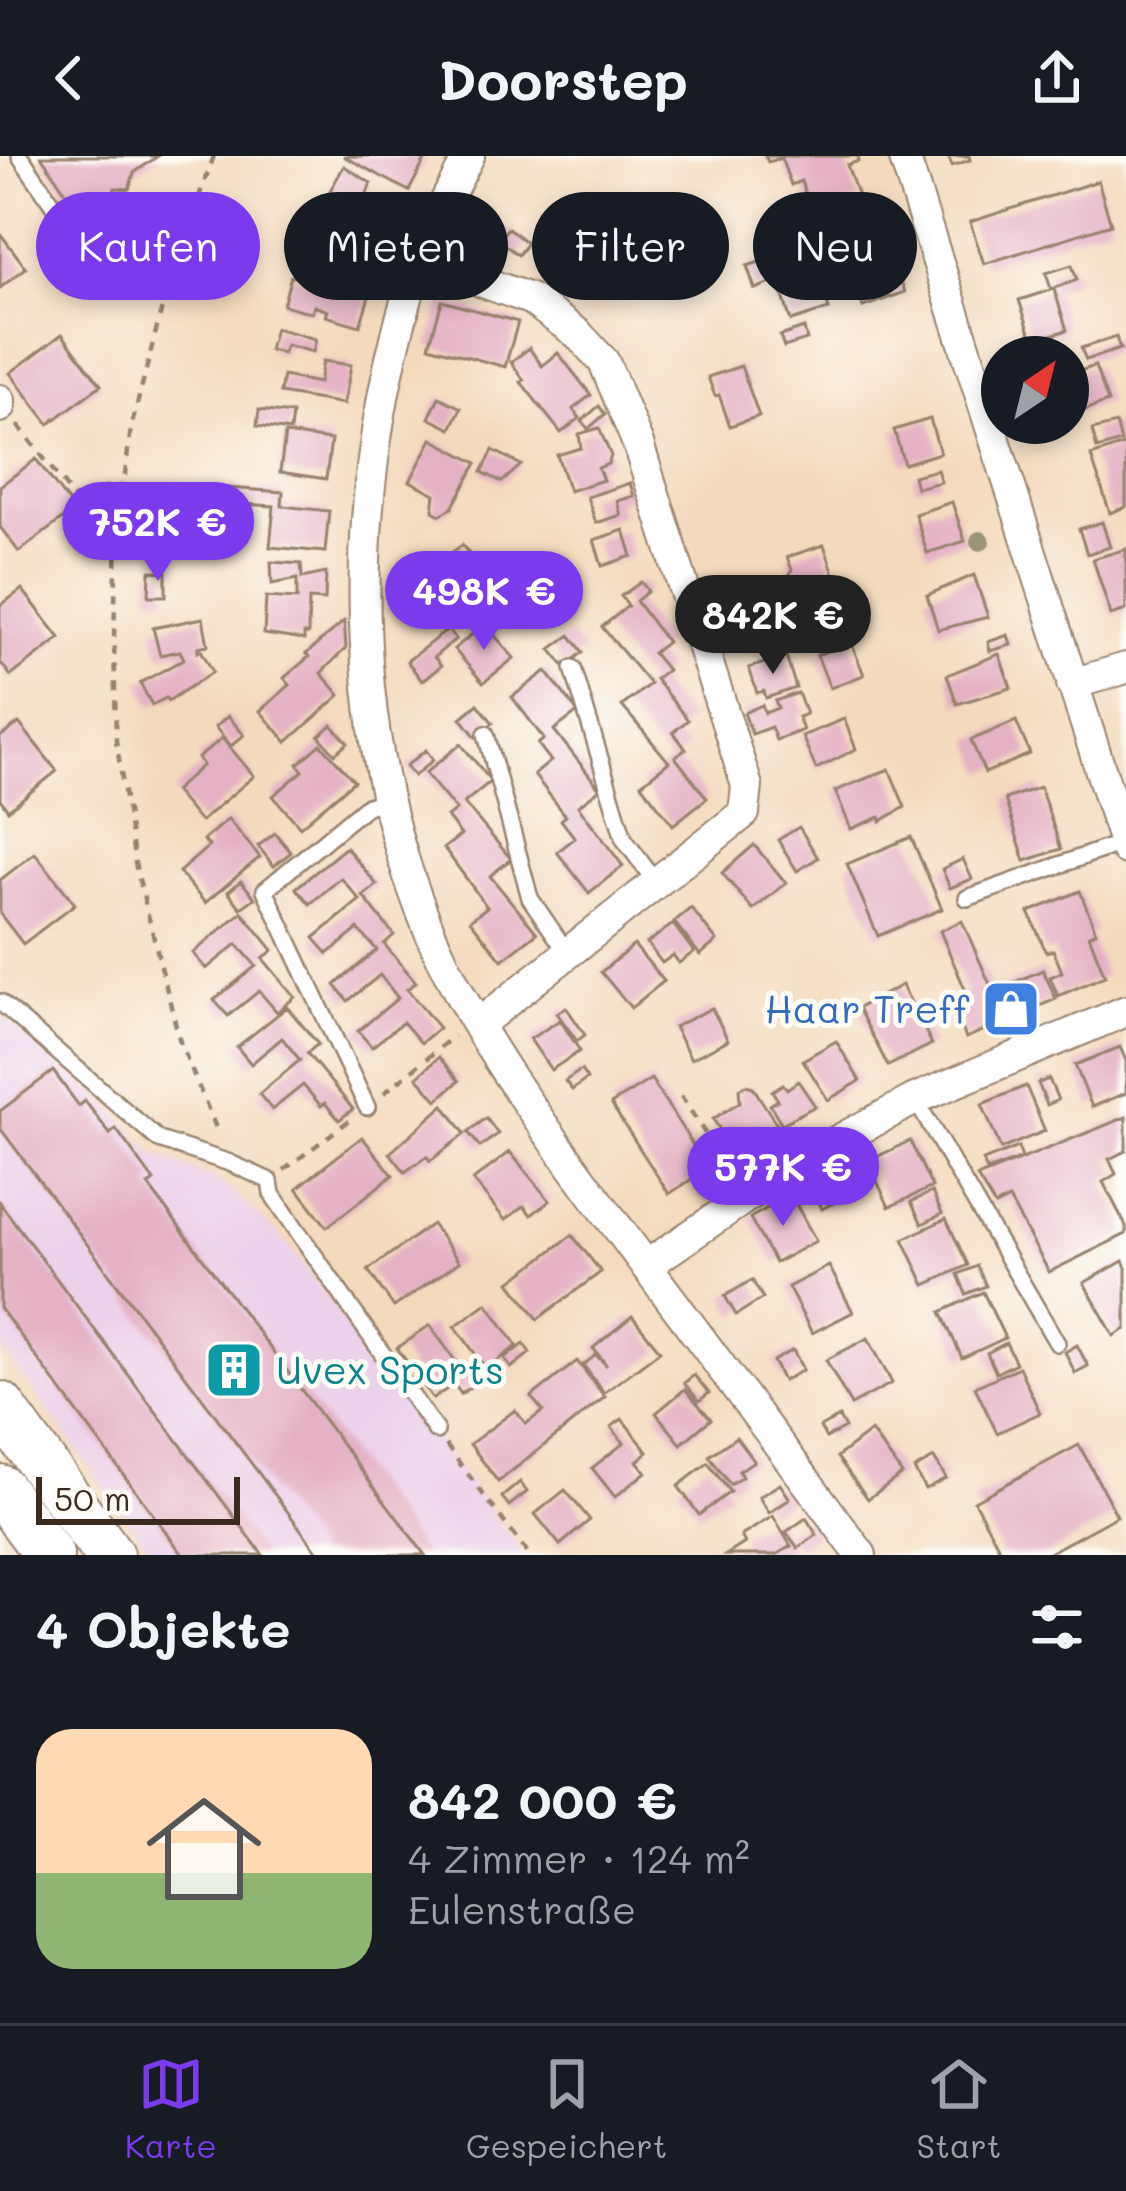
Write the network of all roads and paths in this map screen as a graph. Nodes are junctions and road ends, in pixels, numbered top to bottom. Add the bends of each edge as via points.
1 (20, 156) edge
2 (214, 156) edge
3 (470, 156) edge
4 (904, 156) edge
5 (45, 192) edge
6 (452, 192) edge
7 (508, 291) edge
8 (408, 300) edge
9 (1, 405) edge
10 (123, 486) junction
11 (573, 668) dead end
12 (1126, 668) edge
13 (1072, 684) junction
14 (486, 734) dead end
15 (388, 799) junction
16 (1125, 846) edge
17 (656, 884) junction
18 (967, 898) dead end
19 (569, 955) junction
20 (0, 1002) edge
21 (1126, 1011) edge
22 (478, 1024) junction
23 (680, 1096) dead end
24 (915, 1099) junction
25 (367, 1107) dead end
26 (230, 1162) junction
27 (746, 1197) junction
28 (646, 1266) junction
29 (1057, 1343) dead end
30 (0, 1406) edge
31 (436, 1431) joint
32 (0, 1489) edge
33 (38, 1551) edge
34 (109, 1555) edge
35 (530, 1555) edge
36 (860, 1555) edge

1 - 5 lane
2 - 10 path via 171,273
3 - 6 street
4 - 13 street
7 - 17 street via 577,333 604,362 638,444 747,786 744,813
8 - 15 street via 381,402 365,543 368,685
9 - 10 path via 80,505
10 - 26 path via 116,740 135,863 180,1042
11 - 17 lane via 624,839
12 - 13 street
13 - 16 street
14 - 19 lane via 530,898
15 - 22 street via 425,921
15 - 25 lane via 365,806 265,890
16 - 18 lane
17 - 19 street
19 - 22 street
20 - 26 lane via 159,1141
21 - 24 street
22 - 28 street
23 - 27 path
24 - 27 street
24 - 29 lane
26 - 31 lane via 270,1181 272,1195
27 - 28 street
28 - 36 street
30 - 34 main road
31 - 35 path
32 - 33 main road

